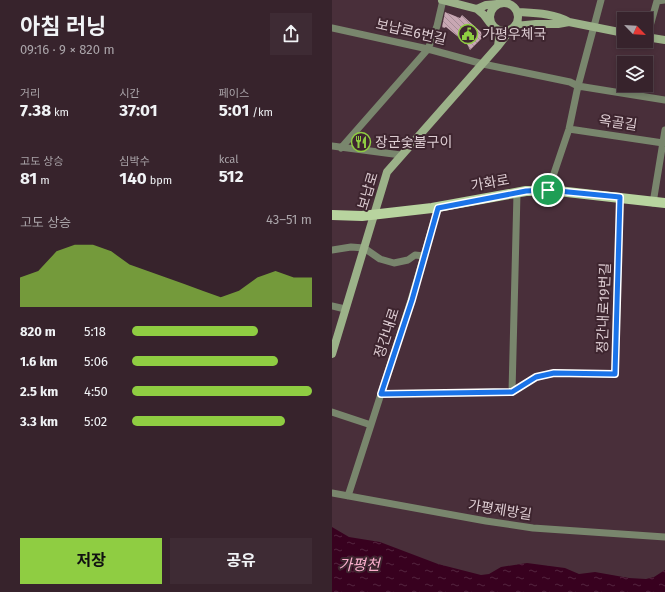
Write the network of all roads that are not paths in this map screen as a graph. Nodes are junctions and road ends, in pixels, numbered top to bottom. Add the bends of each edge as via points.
1 (442, 0) edge
2 (601, 0) edge
3 (660, 0) edge
4 (500, 3) junction
5 (477, 9) junction
6 (517, 12) junction
7 (653, 18) edge
8 (569, 22) junction
9 (490, 23) junction
10 (513, 27) junction
11 (593, 27) junction
12 (332, 28) edge
13 (500, 31) junction
14 (617, 32) edge
15 (653, 38) edge
16 (665, 40) edge
17 (498, 46) junction
18 (428, 49) junction
19 (483, 64) junction
20 (578, 86) junction
21 (665, 100) edge
22 (569, 129) junction
23 (665, 130) edge
24 (663, 143) junction
25 (332, 146) edge
26 (341, 148) junction
27 (401, 155) junction
28 (548, 190) junction
29 (516, 193) junction
30 (620, 197) junction
31 (653, 203) junction
32 (665, 203) edge
33 (438, 208) junction
34 (332, 215) edge
35 (374, 215) junction
36 (364, 248) junction
37 (332, 250) edge
38 (424, 256) junction
39 (332, 306) edge
40 (345, 309) junction
41 (332, 354) edge
42 (512, 392) junction
43 (381, 394) junction
44 (332, 412) edge
45 (371, 425) junction
46 (332, 493) edge
47 (348, 496) junction
48 (665, 537) edge

1 - 5 main road
1 - 18 street via 437,26
2 - 11 street
3 - 7 street
4 - 5 main road
4 - 6 main road via 510,4
4 - 9 main road via 492,9
5 - 9 main road
6 - 8 main road via 562,17
6 - 10 main road via 518,19
8 - 10 main road
8 - 11 main road
9 - 13 main road
10 - 13 main road via 504,32
10 - 17 main road, 보납로
11 - 14 main road
11 - 20 street
12 - 18 street, 보납로6번길
13 - 17 main road
15 - 16 main road
17 - 19 main road, 보납로
18 - 19 street, 보납로6번길
18 - 26 street
19 - 20 street, 보납로6번길 via 570,82
19 - 27 main road, 보납로
20 - 21 street
20 - 22 street
22 - 24 street, 옥골길
22 - 28 street
23 - 24 street
24 - 31 street
25 - 26 street
26 - 27 street
27 - 35 main road, 보납로 via 387,172
28 - 29 main road, 가화로
28 - 30 main road, 가화로
29 - 33 main road, 가화로
29 - 42 street
30 - 31 main road, 가화로
30 - 42 street, 정간내로19번길 via 615,374 554,373 536,377
31 - 32 main road, 가화로
33 - 35 main road, 가화로
33 - 38 street, 정간내로
34 - 35 main road, 가화로
35 - 36 main road, 보납로
36 - 37 street
36 - 38 street via 380,259 394,263 408,260 415,255
36 - 40 main road, 보납로
38 - 43 street, 정간내로
39 - 40 street
40 - 41 main road, 보납로
42 - 43 street
43 - 45 street, 정간내로
44 - 45 street
45 - 47 street, 정간내로
46 - 47 street, 가평제방길
47 - 48 street, 가평제방길 via 533,528

